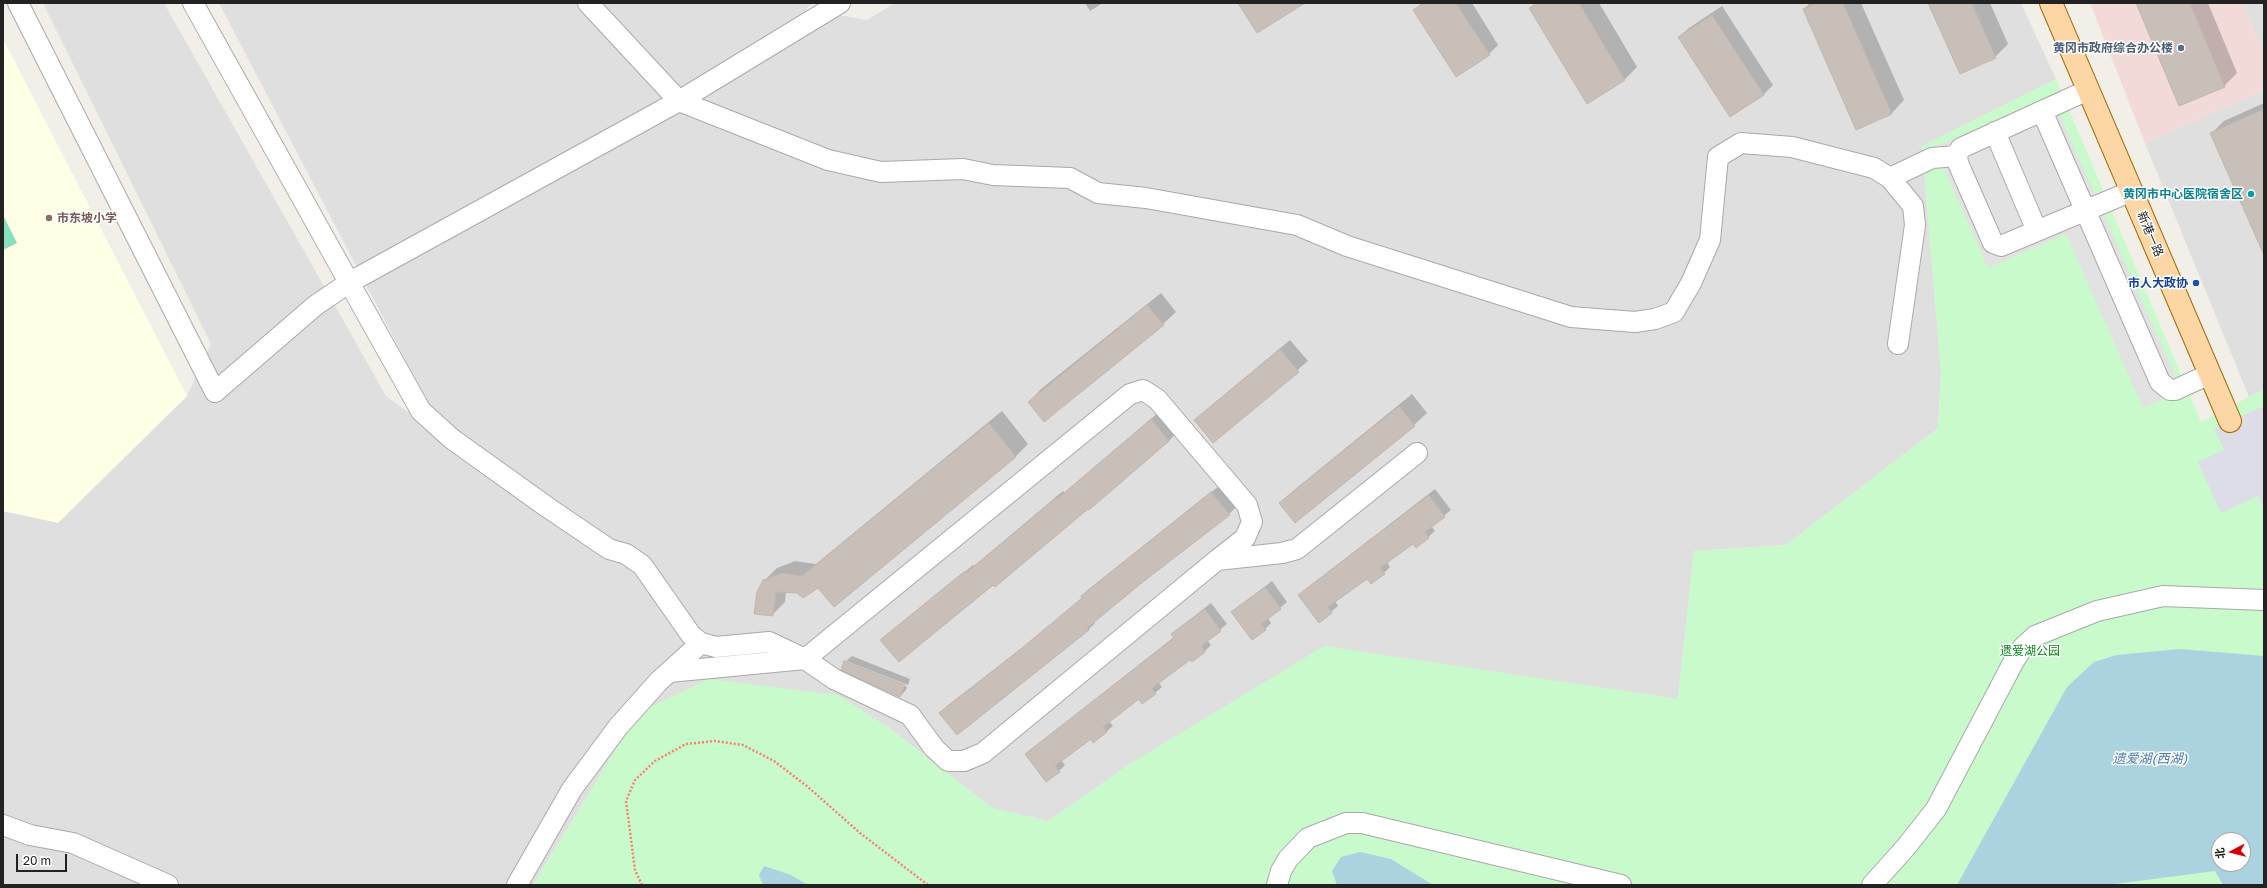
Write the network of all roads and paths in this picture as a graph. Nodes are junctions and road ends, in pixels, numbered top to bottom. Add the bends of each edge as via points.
1 (18, 3) edge
2 (193, 3) edge
3 (588, 3) edge
4 (840, 3) edge
5 (2051, 3) edge
6 (2088, 90) junction
7 (679, 100) junction
8 (2042, 111) junction
9 (1995, 132) junction
10 (1957, 156) junction
11 (1890, 178) junction
12 (2132, 191) junction
13 (2085, 211) junction
14 (2037, 231) junction
15 (350, 282) junction
16 (1898, 344) dead end
17 (2210, 374) junction
18 (2230, 421) dead end
19 (1417, 453) dead end
20 (1217, 560) junction
21 (2264, 600) edge
22 (701, 643) junction
23 (805, 659) junction
24 (669, 672) junction
25 (3, 825) edge
26 (168, 885) edge
27 (518, 885) edge
28 (642, 885) edge
29 (928, 885) edge
30 (1277, 885) edge
31 (1621, 885) edge
32 (1872, 885) edge

1 - 15 street via 215,392 316,305
2 - 15 street
3 - 7 street
4 - 7 street
5 - 6 main road, 新港一路
6 - 8 street
6 - 12 main road, 新港一路
7 - 11 street via 828,160 881,172 963,169 994,175 1070,178 1098,193 1146,198 1296,225 1347,246 1571,317 1635,322 1656,319 1674,312 1691,283 1710,240 1718,157 1741,143 1792,147 1874,168
7 - 15 street
8 - 9 street
8 - 13 street
9 - 10 street via 1961,148
9 - 14 street
10 - 11 street via 1932,158
10 - 14 street via 1993,242 2005,245
11 - 16 street via 1913,206 1916,225
12 - 13 street
12 - 17 main road, 新港一路
13 - 14 street
13 - 17 street via 2160,382 2170,390 2175,390
15 - 22 street via 421,411 452,439 547,507 610,549 626,554 642,565 692,635
17 - 18 main road, 新港一路
19 - 20 street via 1297,549
20 - 23 street via 983,753 964,761 948,761 934,748 910,715 834,679
20 - 23 street via 1245,538 1252,522 1247,505 1157,400 1142,390 1130,394
21 - 32 street via 2163,596 2097,611 2035,636 2014,662 1936,809
22 - 23 street via 716,647 769,642
22 - 24 street
23 - 24 street
24 - 27 street via 618,727 572,789
25 - 26 street via 30,835 73,843
28 - 29 path via 635,870 626,801 635,780 655,761 686,744 715,741 743,745 774,761 808,787 860,834
30 - 31 street via 1288,859 1308,838 1346,823 1362,823

